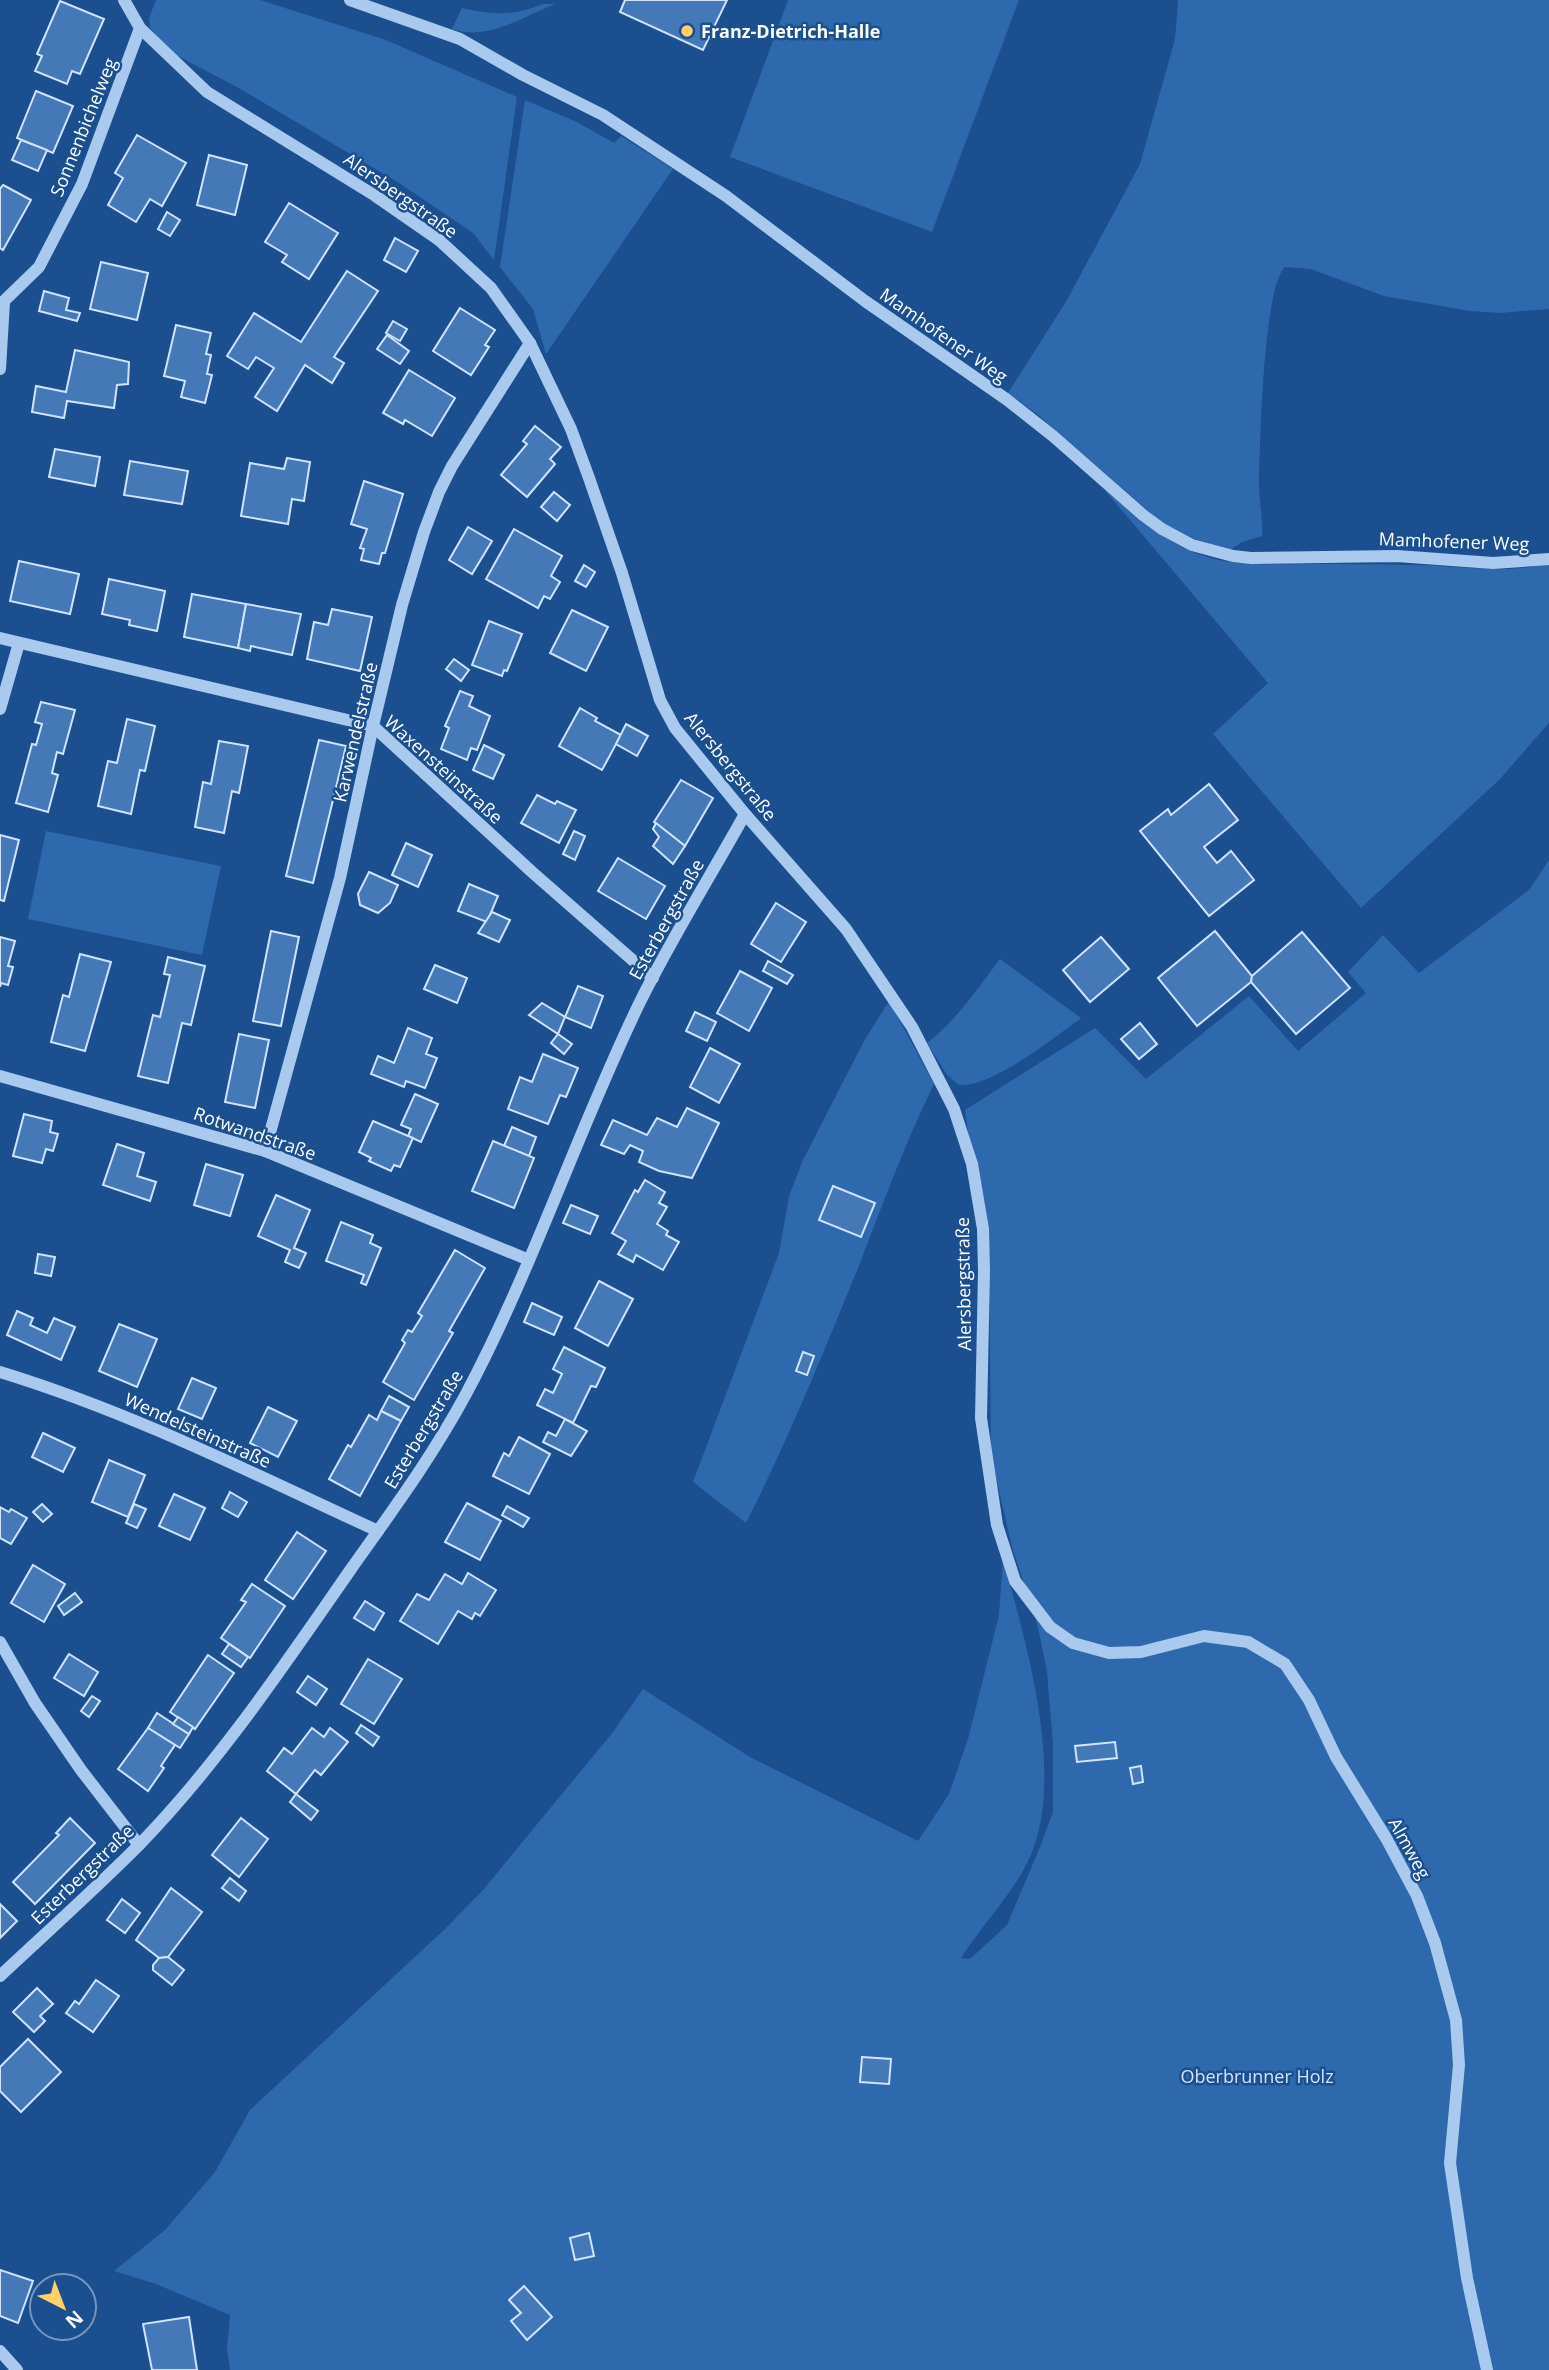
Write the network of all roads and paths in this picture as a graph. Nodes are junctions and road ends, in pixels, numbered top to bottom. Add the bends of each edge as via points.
1 (124, 0) edge
2 (350, 0) edge
3 (140, 28) junction
4 (2, 303) edge
5 (530, 344) junction
6 (0, 369) edge
7 (1549, 559) edge
8 (0, 638) edge
9 (19, 643) junction
10 (0, 709) edge
11 (373, 726) junction
12 (745, 814) junction
13 (653, 978) junction
14 (0, 1076) edge
15 (265, 1151) junction
16 (529, 1260) junction
17 (0, 1372) edge
18 (378, 1531) junction
19 (1015, 1581) joint
20 (0, 1642) edge
21 (139, 1845) junction
22 (0, 1976) edge
23 (0, 2351) edge
24 (18, 2370) edge
25 (1487, 2370) edge

1 - 3 street, Alersbergstraße
2 - 7 street, Mamhofener Weg via 460,39 603,115 695,174 864,301 1006,399 1143,515 1192,545 1251,558 1397,556 1493,563
3 - 4 street, Sonnenbichelweg via 82,184 39,267
3 - 5 street, Alersbergstraße via 207,92 439,240 491,288
4 - 6 street, Sonnenbichelweg
5 - 11 street, Karwendelstraße via 439,492 402,605
5 - 12 street, Alersbergstraße via 589,478 660,700 675,728
8 - 9 street, Waxensteinstraße
9 - 10 street
9 - 11 street, Waxensteinstraße
11 - 13 street, Waxensteinstraße
11 - 15 street, Karwendelstraße via 340,878
12 - 13 street, Esterbergstraße
12 - 19 street, Alersbergstraße via 860,949 917,1036 961,1128 983,1229 981,1418 997,1525
13 - 16 street, Esterbergstraße
14 - 15 street, Rotwandstraße
15 - 16 street, Rotwandstraße
16 - 18 street, Esterbergstraße via 461,1402 422,1470
17 - 18 street, Wendelsteinstraße via 137,1422
18 - 21 street, Esterbergstraße via 267,1690
19 - 25 street, Almweg via 1050,1627 1073,1643 1109,1653 1140,1652 1204,1636 1248,1642 1285,1664 1310,1700 1336,1756 1417,1896 1452,2007 1459,2065 1450,2163 1467,2278
20 - 21 street via 61,1741
21 - 22 street, Esterbergstraße
23 - 24 street

